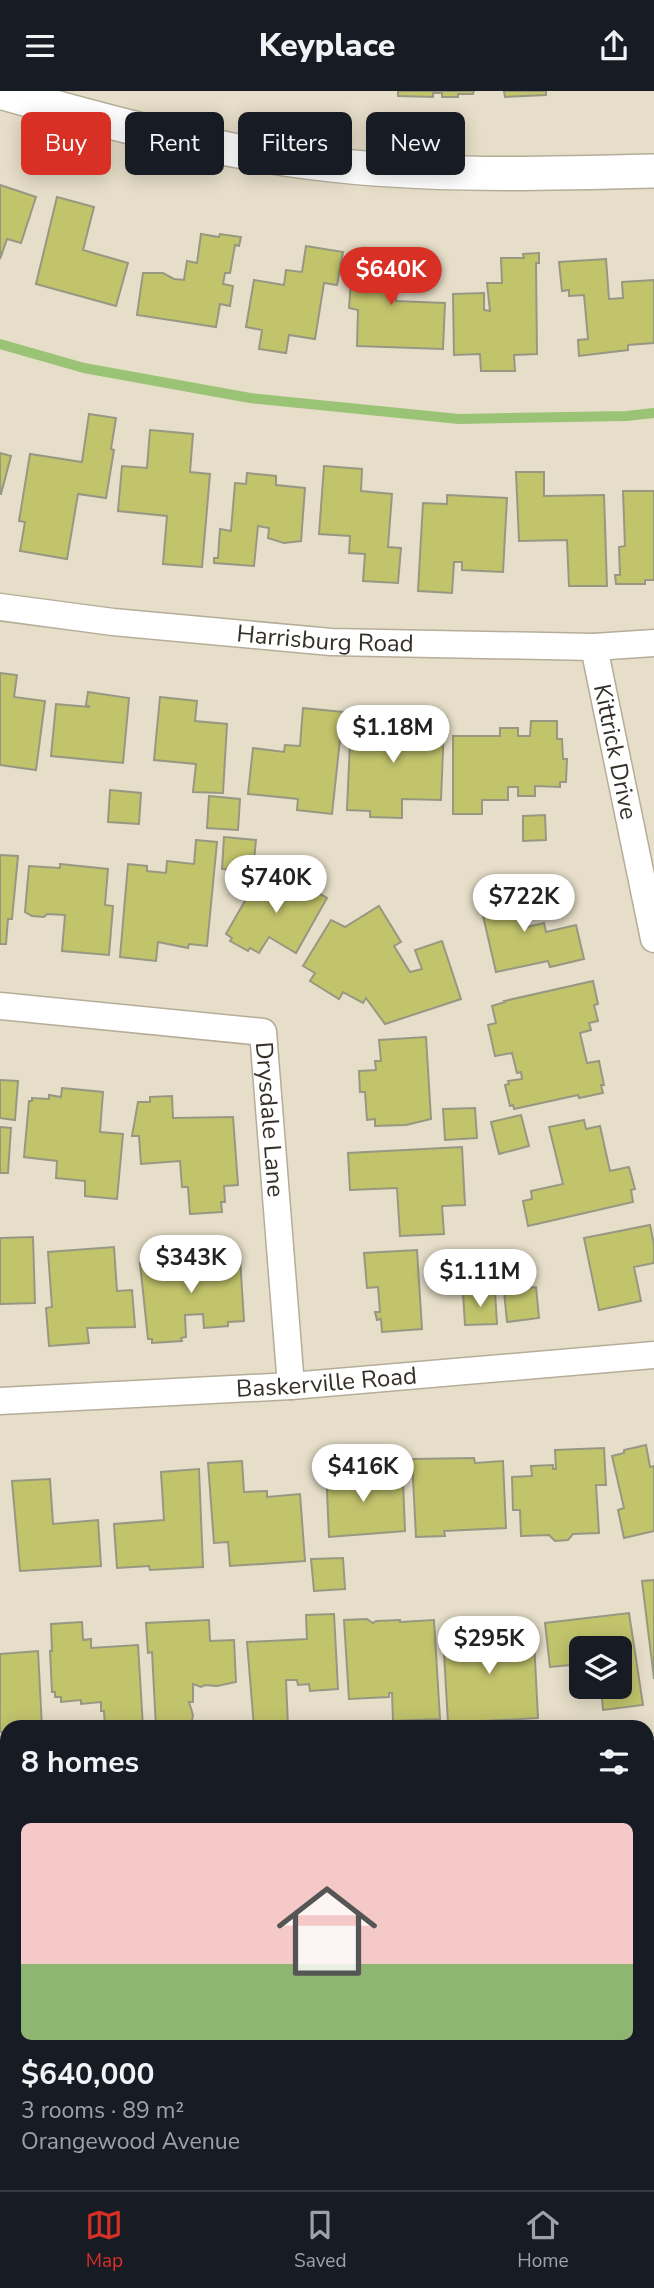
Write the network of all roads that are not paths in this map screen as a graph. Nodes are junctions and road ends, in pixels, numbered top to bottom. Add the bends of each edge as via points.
1 (0, 92) edge
2 (654, 171) edge
3 (0, 607) edge
4 (654, 643) edge
5 (594, 647) junction
6 (654, 939) edge
7 (0, 1006) edge
8 (654, 1355) edge
9 (291, 1386) junction
10 (0, 1401) edge

1 - 2 street via 116,125 316,163 519,175
3 - 5 street, Harrisburg Road via 331,642
4 - 5 street, Harrisburg Road
5 - 6 street, Kittrick Drive
7 - 9 street, Drysdale Lane via 263,1032
8 - 9 street, Baskerville Road
9 - 10 street, Baskerville Road

